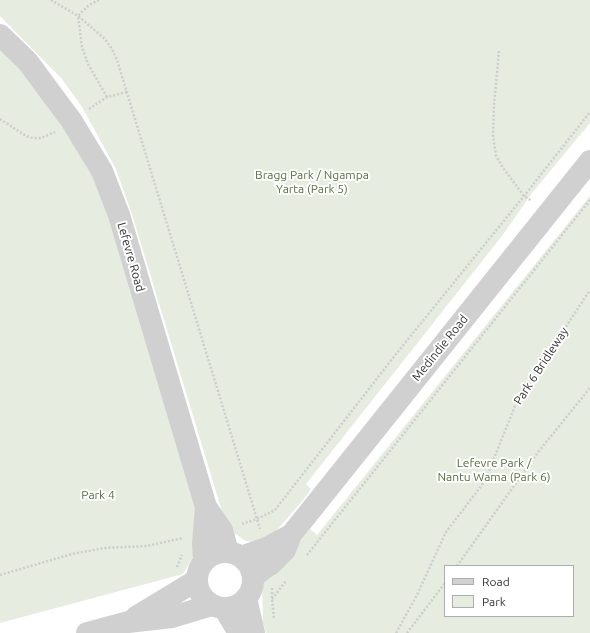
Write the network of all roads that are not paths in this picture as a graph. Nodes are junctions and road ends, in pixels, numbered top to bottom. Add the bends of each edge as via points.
1 (0, 35) edge
2 (590, 160) edge
3 (206, 507) junction
4 (291, 535) junction
5 (235, 555) junction
6 (201, 570) junction
7 (253, 577) junction
8 (246, 598) junction
9 (218, 606) junction
10 (128, 622) junction
11 (87, 633) edge
12 (239, 633) edge
13 (254, 633) edge

1 - 3 street, Lefevre Road via 28,62 71,120 102,171 119,215
2 - 4 street, Medindie Road
3 - 5 street, Lefevre Road
3 - 6 street, Lefevre Road
4 - 5 street, Medindie Road via 267,548
4 - 7 street, Medindie Road via 285,550
5 - 6 street via 215,554
5 - 7 street via 249,566
6 - 9 street via 198,587 201,594
6 - 10 street
7 - 8 street via 252,588
8 - 9 street via 236,606
8 - 13 street
9 - 10 street via 172,617
9 - 12 street
10 - 11 street

